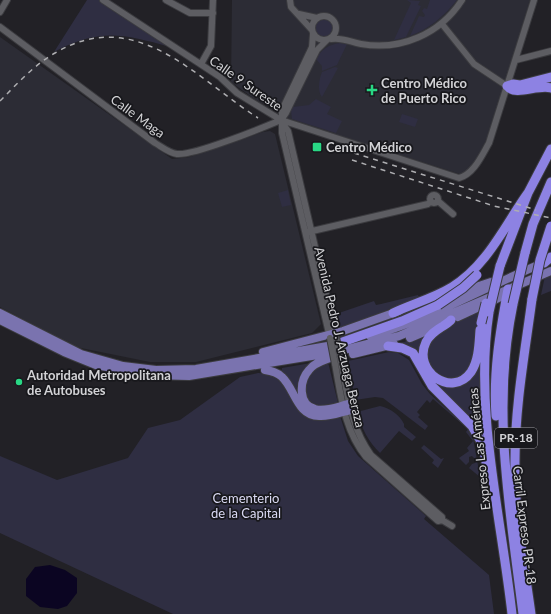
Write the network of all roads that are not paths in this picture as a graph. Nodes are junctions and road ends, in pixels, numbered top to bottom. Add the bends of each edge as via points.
1 (7, 0) edge
2 (103, 0) edge
3 (166, 0) edge
4 (213, 0) edge
5 (290, 0) edge
6 (462, 0) edge
7 (534, 0) edge
8 (0, 12) edge
9 (213, 13) junction
10 (299, 14) junction
11 (317, 18) junction
12 (442, 24) junction
13 (336, 25) junction
14 (0, 27) edge
15 (312, 32) junction
16 (329, 39) junction
17 (349, 39) junction
18 (551, 51) edge
19 (516, 60) junction
20 (201, 64) junction
21 (551, 77) edge
22 (507, 86) junction
23 (551, 88) edge
24 (281, 120) junction
25 (551, 149) edge
26 (551, 182) edge
27 (528, 193) junction
28 (453, 214) dead end
29 (513, 214) junction
30 (551, 226) edge
31 (311, 231) junction
32 (305, 233) junction
33 (549, 260) edge
34 (551, 271) edge
35 (512, 276) junction
36 (493, 291) junction
37 (507, 292) junction
38 (0, 313) edge
39 (393, 313) junction
40 (0, 320) edge
41 (451, 320) junction
42 (332, 337) junction
43 (388, 346) junction
44 (335, 361) junction
45 (208, 370) junction
46 (265, 370) junction
47 (347, 408) junction
48 (503, 459) junction
49 (497, 500) junction
50 (452, 526) dead end
51 (512, 614) edge
52 (523, 614) edge
53 (531, 614) edge

1 - 8 street
2 - 20 street, Calle 9 Sureste
3 - 9 street via 190,13
4 - 9 street
5 - 10 street via 292,7
6 - 12 street
7 - 19 street
9 - 20 street via 211,46
10 - 11 street
10 - 15 street
11 - 13 street via 327,16 334,20
11 - 15 street via 313,22
12 - 17 street via 422,37 390,45 360,44
12 - 22 street via 474,64
13 - 16 street via 336,33
13 - 17 street
14 - 24 street, Calle Maga via 155,142 175,154 219,143
15 - 16 street via 318,39
15 - 24 street, Avenida Pedro J. Arzuaga Beraza via 312,47 282,110
16 - 17 street
16 - 24 street via 315,54
18 - 19 street
19 - 22 street
20 - 24 street, Calle 9 Sureste via 220,77 236,93
21 - 22 highway
22 - 23 highway via 515,92 543,86
22 - 24 street, Calle 9 Sureste via 489,143 478,163 459,178
24 - 31 street, Avenida Pedro J. Arzuaga Beraza via 288,131
24 - 32 street, Avenida Pedro J. Arzuaga Beraza
25 - 27 highway, Expreso Las Américas / PR-18
26 - 48 highway, Carril Expreso PR-18, bridge via 524,253 507,338 503,380
27 - 29 highway
27 - 36 highway, Expreso Las Américas / PR-18, bridge
28 - 31 street via 434,195 428,204
29 - 39 highway via 487,255 471,273 451,288
29 - 42 highway, bridge via 494,251 477,275 438,305 402,321
30 - 53 highway, PR-18, bridge via 540,260 532,299 515,459 515,488
31 - 32 street
31 - 42 street, Avenida Pedro J. Arzuaga Beraza
32 - 42 street, Avenida Pedro J. Arzuaga Beraza
33 - 35 main road
34 - 37 main road
35 - 39 main road
35 - 42 main road via 390,331
36 - 41 highway, bridge via 486,304 472,370 462,380 450,383 430,373 425,365 423,352 430,336
36 - 49 highway, Expreso Las Américas / PR-18, bridge via 485,344 485,393
37 - 41 main road
37 - 45 main road via 392,338 336,352
37 - 48 highway via 495,384
38 - 45 main road via 82,354 117,364 172,370
39 - 42 main road
40 - 45 main road via 71,356 108,368 150,375 189,376
41 - 43 main road
42 - 44 street, Avenida Pedro J. Arzuaga Beraza, bridge
42 - 45 main road
43 - 44 main road
43 - 49 highway via 413,353 432,386 477,432 483,445 490,486
44 - 46 main road
44 - 47 street, Avenida Pedro J. Arzuaga Beraza
44 - 47 main road via 314,365 308,371 302,385 303,397 314,409
45 - 46 main road via 226,376
46 - 47 main road via 282,376 300,406 311,415 320,416
47 - 50 street, Avenida Pedro J. Arzuaga Beraza via 356,445 438,520
48 - 52 highway, Carril Expreso PR-18
49 - 51 highway, Expreso Las Américas / PR-18

